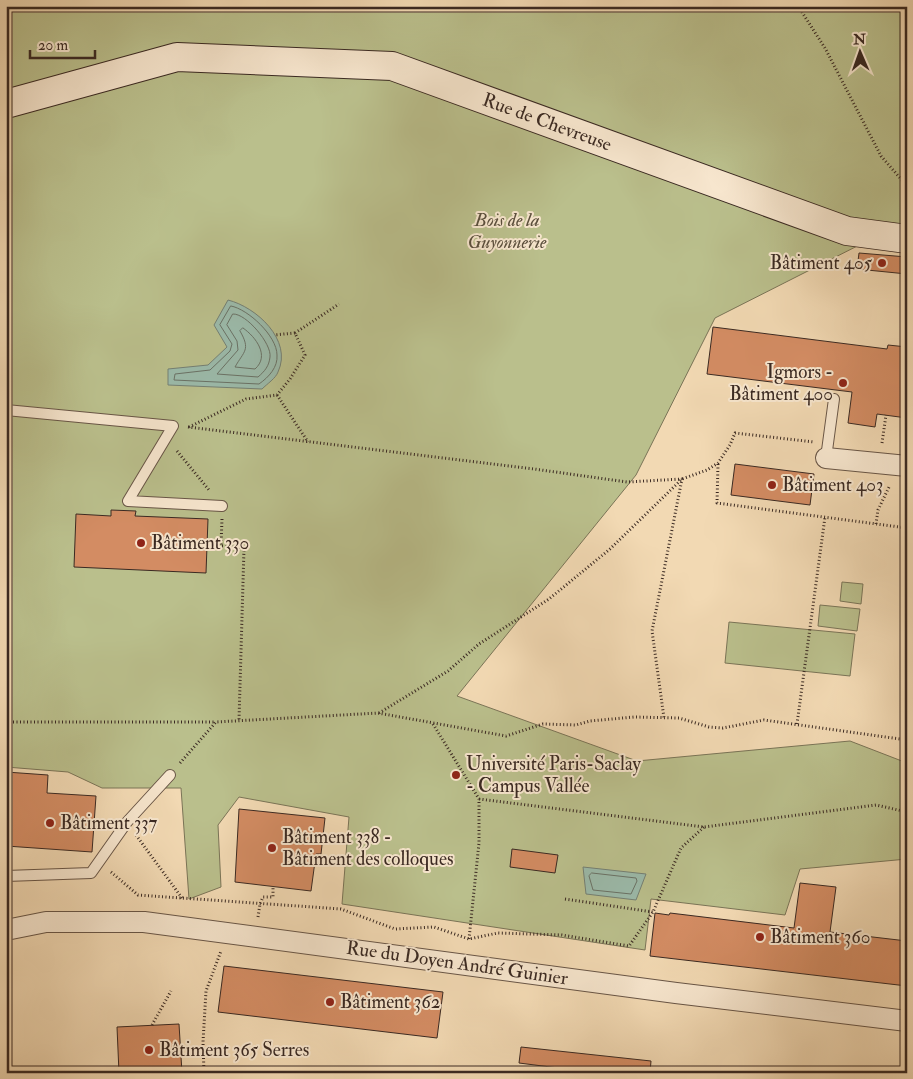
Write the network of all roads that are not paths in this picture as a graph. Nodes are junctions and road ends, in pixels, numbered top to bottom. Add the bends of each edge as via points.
1 (6, 104) edge
2 (907, 239) edge
3 (834, 399) dead end
4 (6, 410) edge
5 (823, 450) joint
6 (899, 473) edge
7 (222, 506) road end
8 (170, 775) road end
9 (6, 876) edge
10 (6, 930) edge
11 (907, 1022) edge

1 - 2 street, Rue de Chevreuse via 177,57 392,66 846,231
3 - 5 lane
4 - 7 lane via 173,426 128,501
5 - 6 street
8 - 9 lane via 127,822 90,873
10 - 11 street, Rue du Doyen André Guinier via 46,922 144,922

